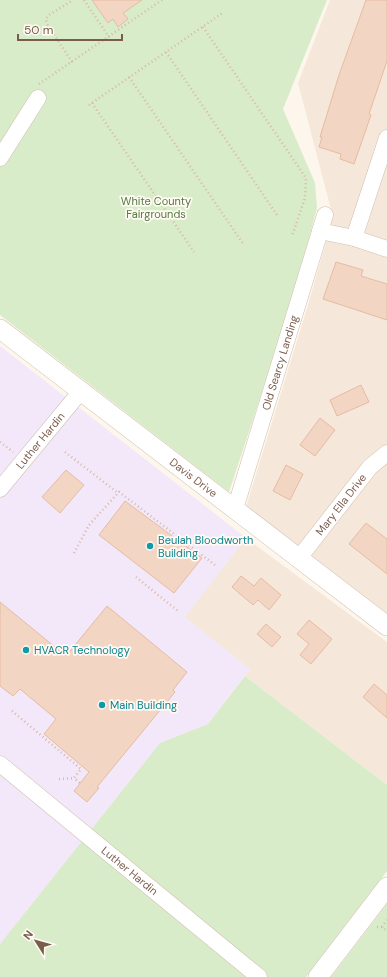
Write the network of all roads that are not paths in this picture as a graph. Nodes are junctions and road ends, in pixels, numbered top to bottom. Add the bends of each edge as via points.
1 (38, 91) road end
2 (387, 138) edge
3 (0, 158) edge
4 (325, 216) dead end
5 (320, 231) junction
6 (354, 238) junction
7 (387, 249) edge
8 (0, 329) edge
9 (81, 392) junction
10 (387, 454) edge
11 (0, 489) edge
12 (235, 509) junction
13 (299, 558) junction
14 (387, 626) edge
15 (0, 764) edge
16 (387, 887) edge
17 (259, 977) edge
18 (318, 977) edge

1 - 3 street
2 - 6 street
4 - 5 street, Old Searcy Landing
5 - 6 street
5 - 12 street, Old Searcy Landing
6 - 7 street
8 - 9 street, Davis Drive
9 - 11 street, Luther Hardin
9 - 12 street, Davis Drive
10 - 13 street, Mary Ella Drive via 370,467
12 - 13 street, Davis Drive
13 - 14 street, Davis Drive
15 - 17 street, Luther Hardin
16 - 18 street

